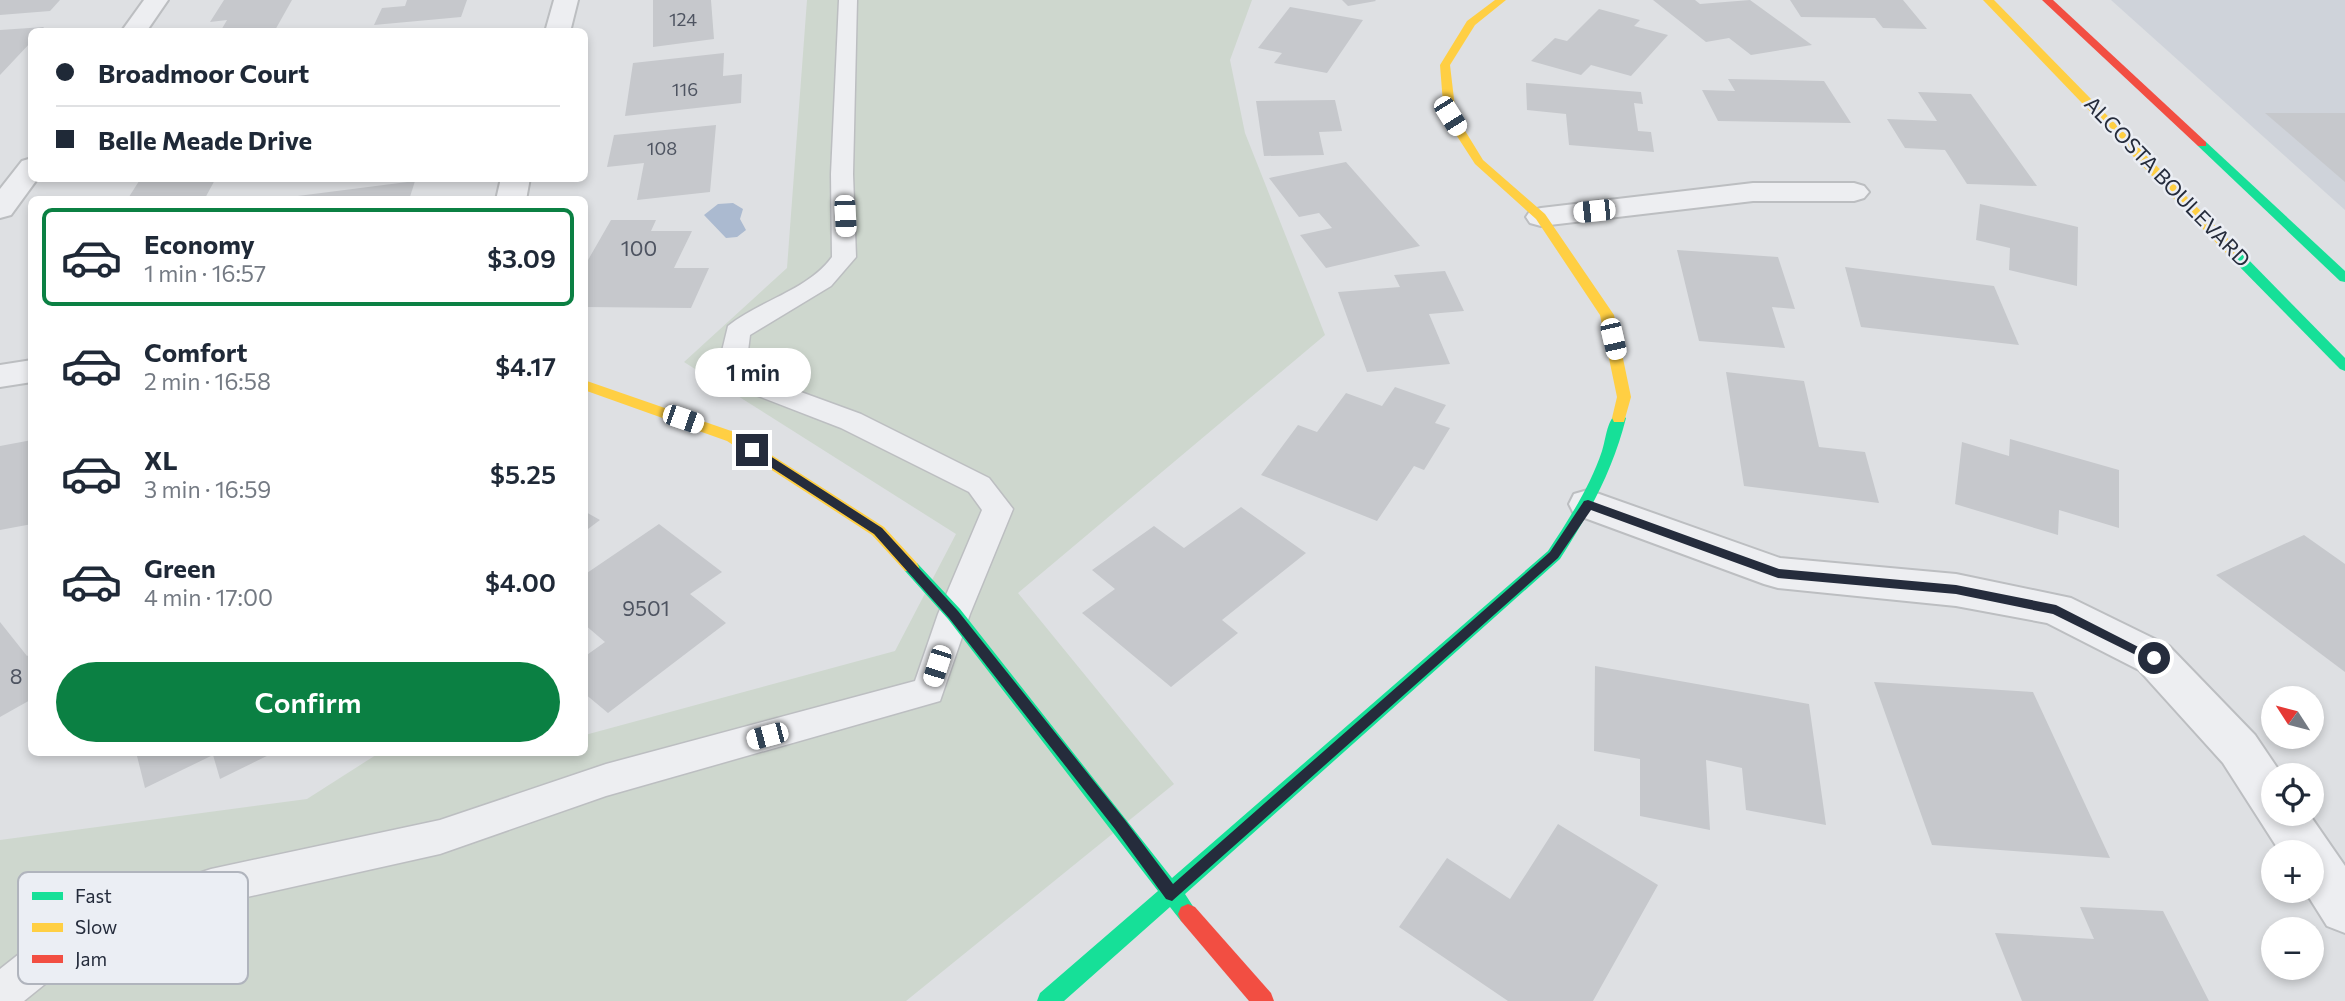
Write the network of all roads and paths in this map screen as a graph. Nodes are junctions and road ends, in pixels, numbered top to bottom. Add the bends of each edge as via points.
1 (156, 0) edge
2 (566, 0) edge
3 (848, 0) edge
4 (1501, 0) edge
5 (1988, 0) edge
6 (2047, 0) edge
7 (135, 28) edge
8 (558, 28) edge
9 (28, 172) edge
10 (1854, 192) dead end
11 (0, 209) edge
12 (1541, 217) junction
13 (2326, 261) junction
14 (2345, 270) edge
15 (2345, 278) edge
16 (2345, 366) edge
17 (28, 372) edge
18 (0, 376) edge
19 (588, 386) edge
20 (1588, 504) junction
21 (954, 614) junction
22 (2261, 783) edge
23 (2324, 877) edge
24 (248, 879) edge
25 (1172, 895) junction
26 (2345, 909) edge
27 (18, 980) edge
28 (0, 995) edge
29 (1048, 1001) edge
30 (1263, 1001) edge

1 - 7 street
2 - 8 street
3 - 21 lane via 844,257 825,281 751,318 737,332 735,351 740,368 758,386 851,421 979,485 998,509
4 - 12 street via 1471,23 1445,65 1450,116 1479,162
5 - 16 street, ALCOSTA BOULEVARD
6 - 13 street, ALCOSTA BOULEVARD
9 - 11 street
10 - 12 street via 1753,192
12 - 20 street via 1607,315 1624,397 1608,463
13 - 14 street
13 - 15 street, ALCOSTA BOULEVARD
17 - 18 street
19 - 21 street via 732,436 878,531
20 - 22 street via 1778,573 1956,590 2056,609 2154,658 2239,749
20 - 25 street via 1554,555
21 - 24 lane via 928,691 606,780 440,836
21 - 25 street
23 - 26 street
25 - 29 street
25 - 30 street
27 - 28 lane

